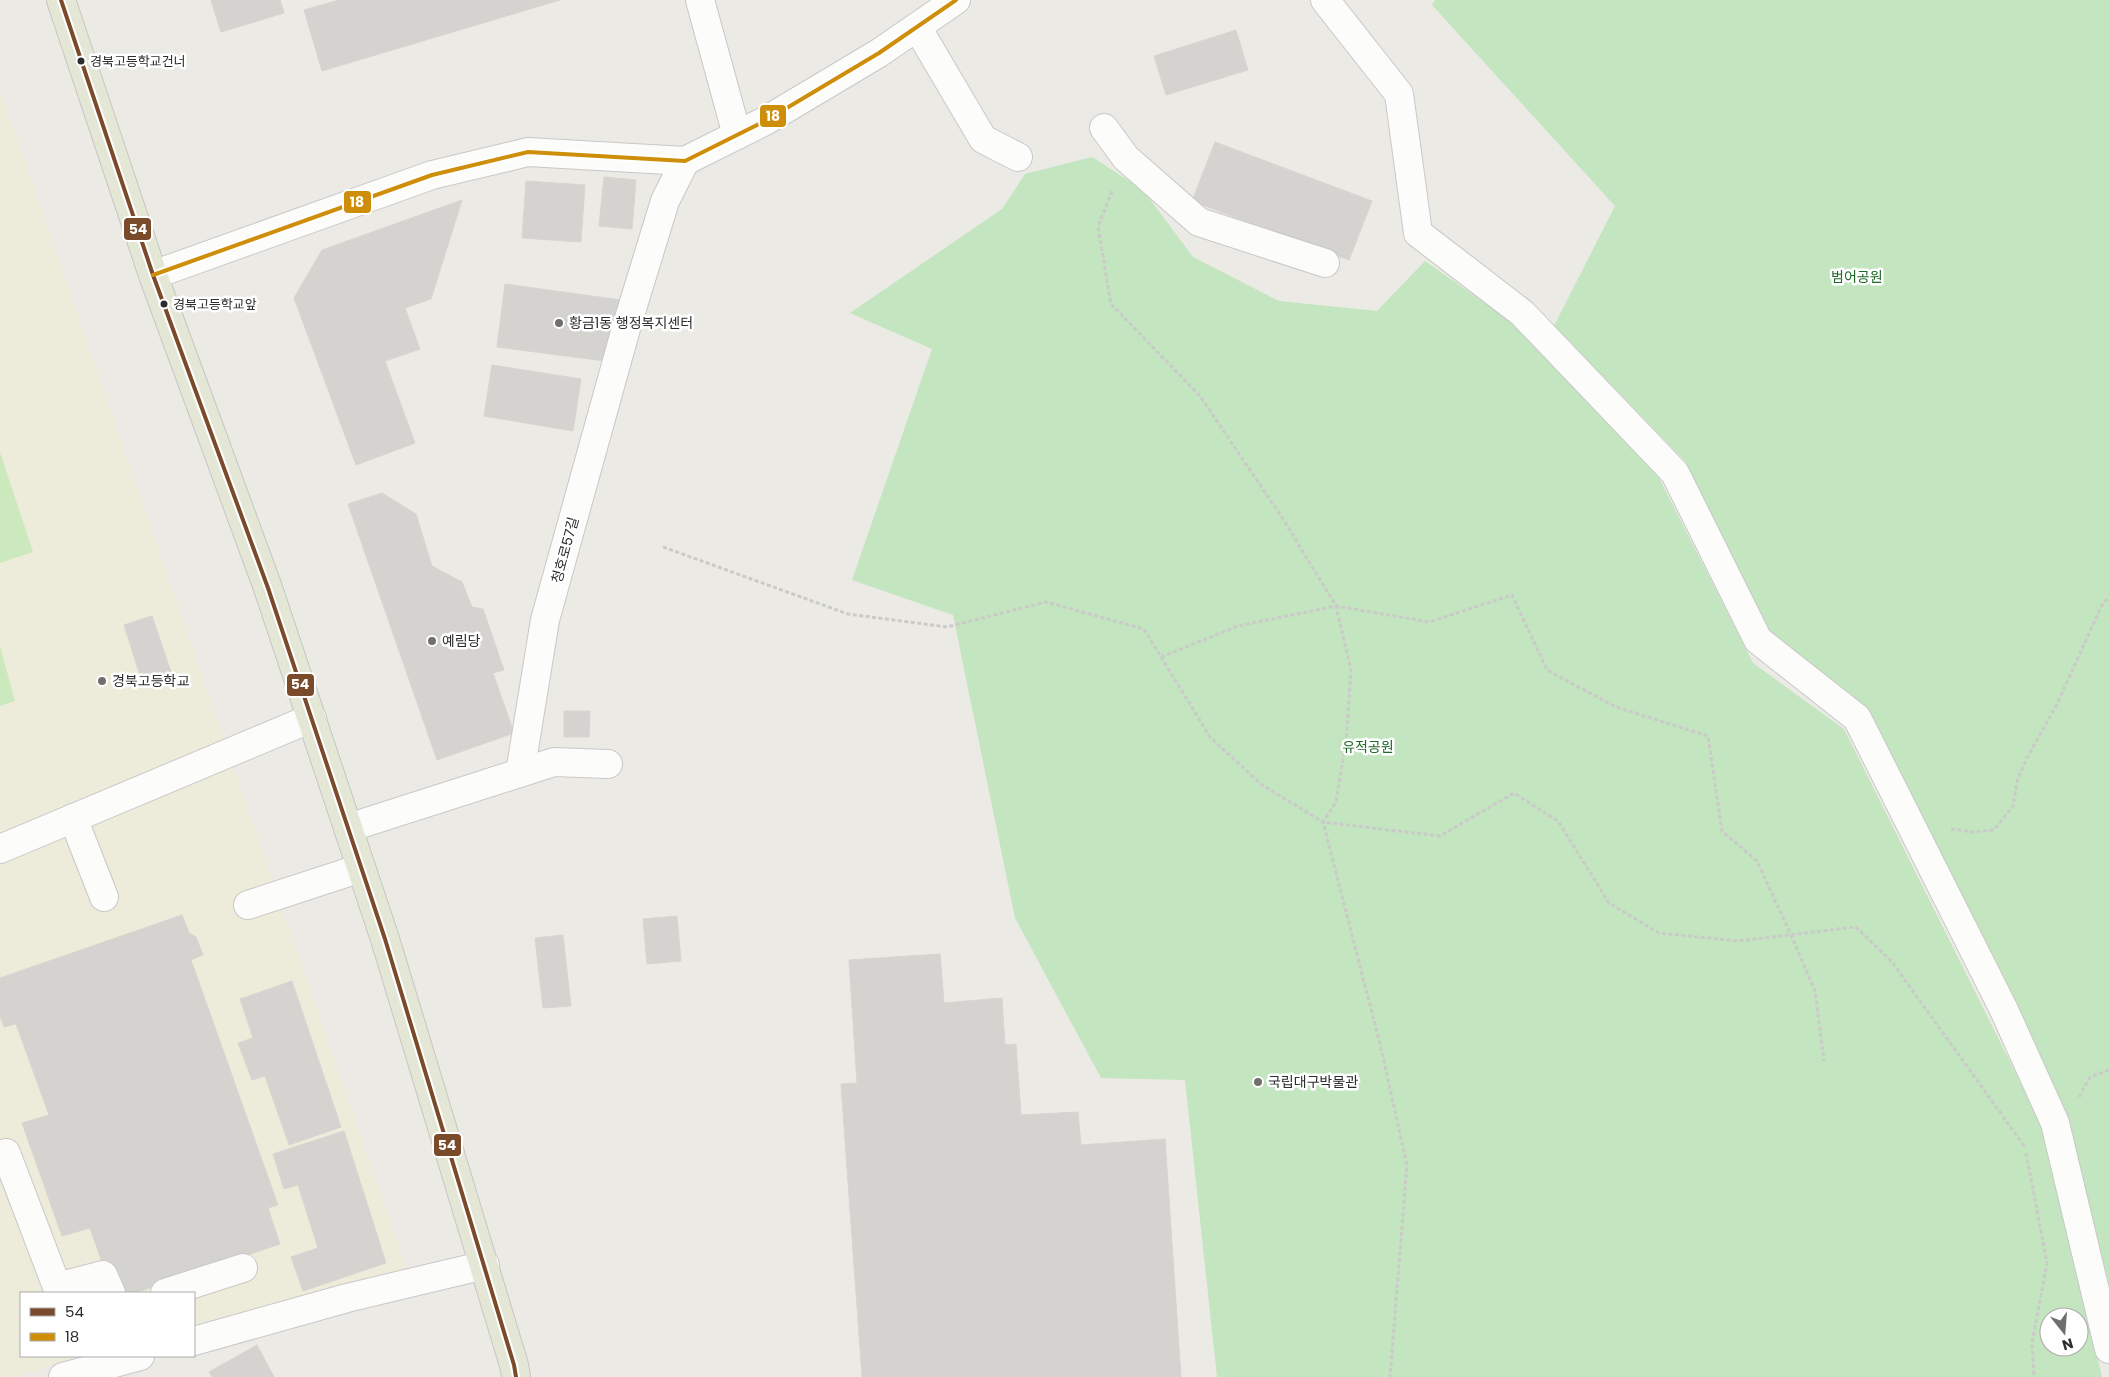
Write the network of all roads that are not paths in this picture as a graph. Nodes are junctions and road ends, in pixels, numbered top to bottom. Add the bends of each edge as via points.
1 (61, 0) edge
2 (700, 0) edge
3 (956, 0) edge
4 (1325, 0) edge
5 (917, 27) junction
6 (1104, 128) dead end
7 (737, 135) junction
8 (1018, 157) dead end
9 (685, 161) junction
10 (1325, 263) dead end
11 (153, 275) junction
12 (312, 718) junction
13 (608, 764) dead end
14 (520, 773) junction
15 (73, 818) junction
16 (348, 828) junction
17 (0, 849) edge
18 (361, 868) junction
19 (104, 897) dead end
20 (248, 905) dead end
21 (0, 1155) edge
22 (484, 1265) junction
23 (243, 1268) dead end
24 (111, 1292) edge
25 (168, 1292) edge
26 (195, 1341) edge
27 (2109, 1349) edge
28 (136, 1357) edge
29 (63, 1377) edge
30 (516, 1377) edge

1 - 11 main road
2 - 7 street
3 - 5 street
4 - 27 street via 1400,94 1418,233 1522,313 1675,473 1758,640 1857,718 2004,1010 2055,1123
5 - 7 street via 846,73
5 - 8 street via 983,139
6 - 10 street via 1126,158 1199,222
7 - 9 street
9 - 11 street via 528,152 432,176
9 - 14 street, 청호로57길 via 665,201 627,324 545,620
11 - 12 main road via 268,588
12 - 15 street
12 - 16 main road
13 - 14 street via 554,762
14 - 16 street
15 - 17 street
15 - 19 street
16 - 18 main road
18 - 20 street
18 - 22 main road
21 - 24 street via 6,1153 57,1287 103,1275
22 - 26 street via 347,1298
22 - 30 main road
23 - 25 street
28 - 29 street

